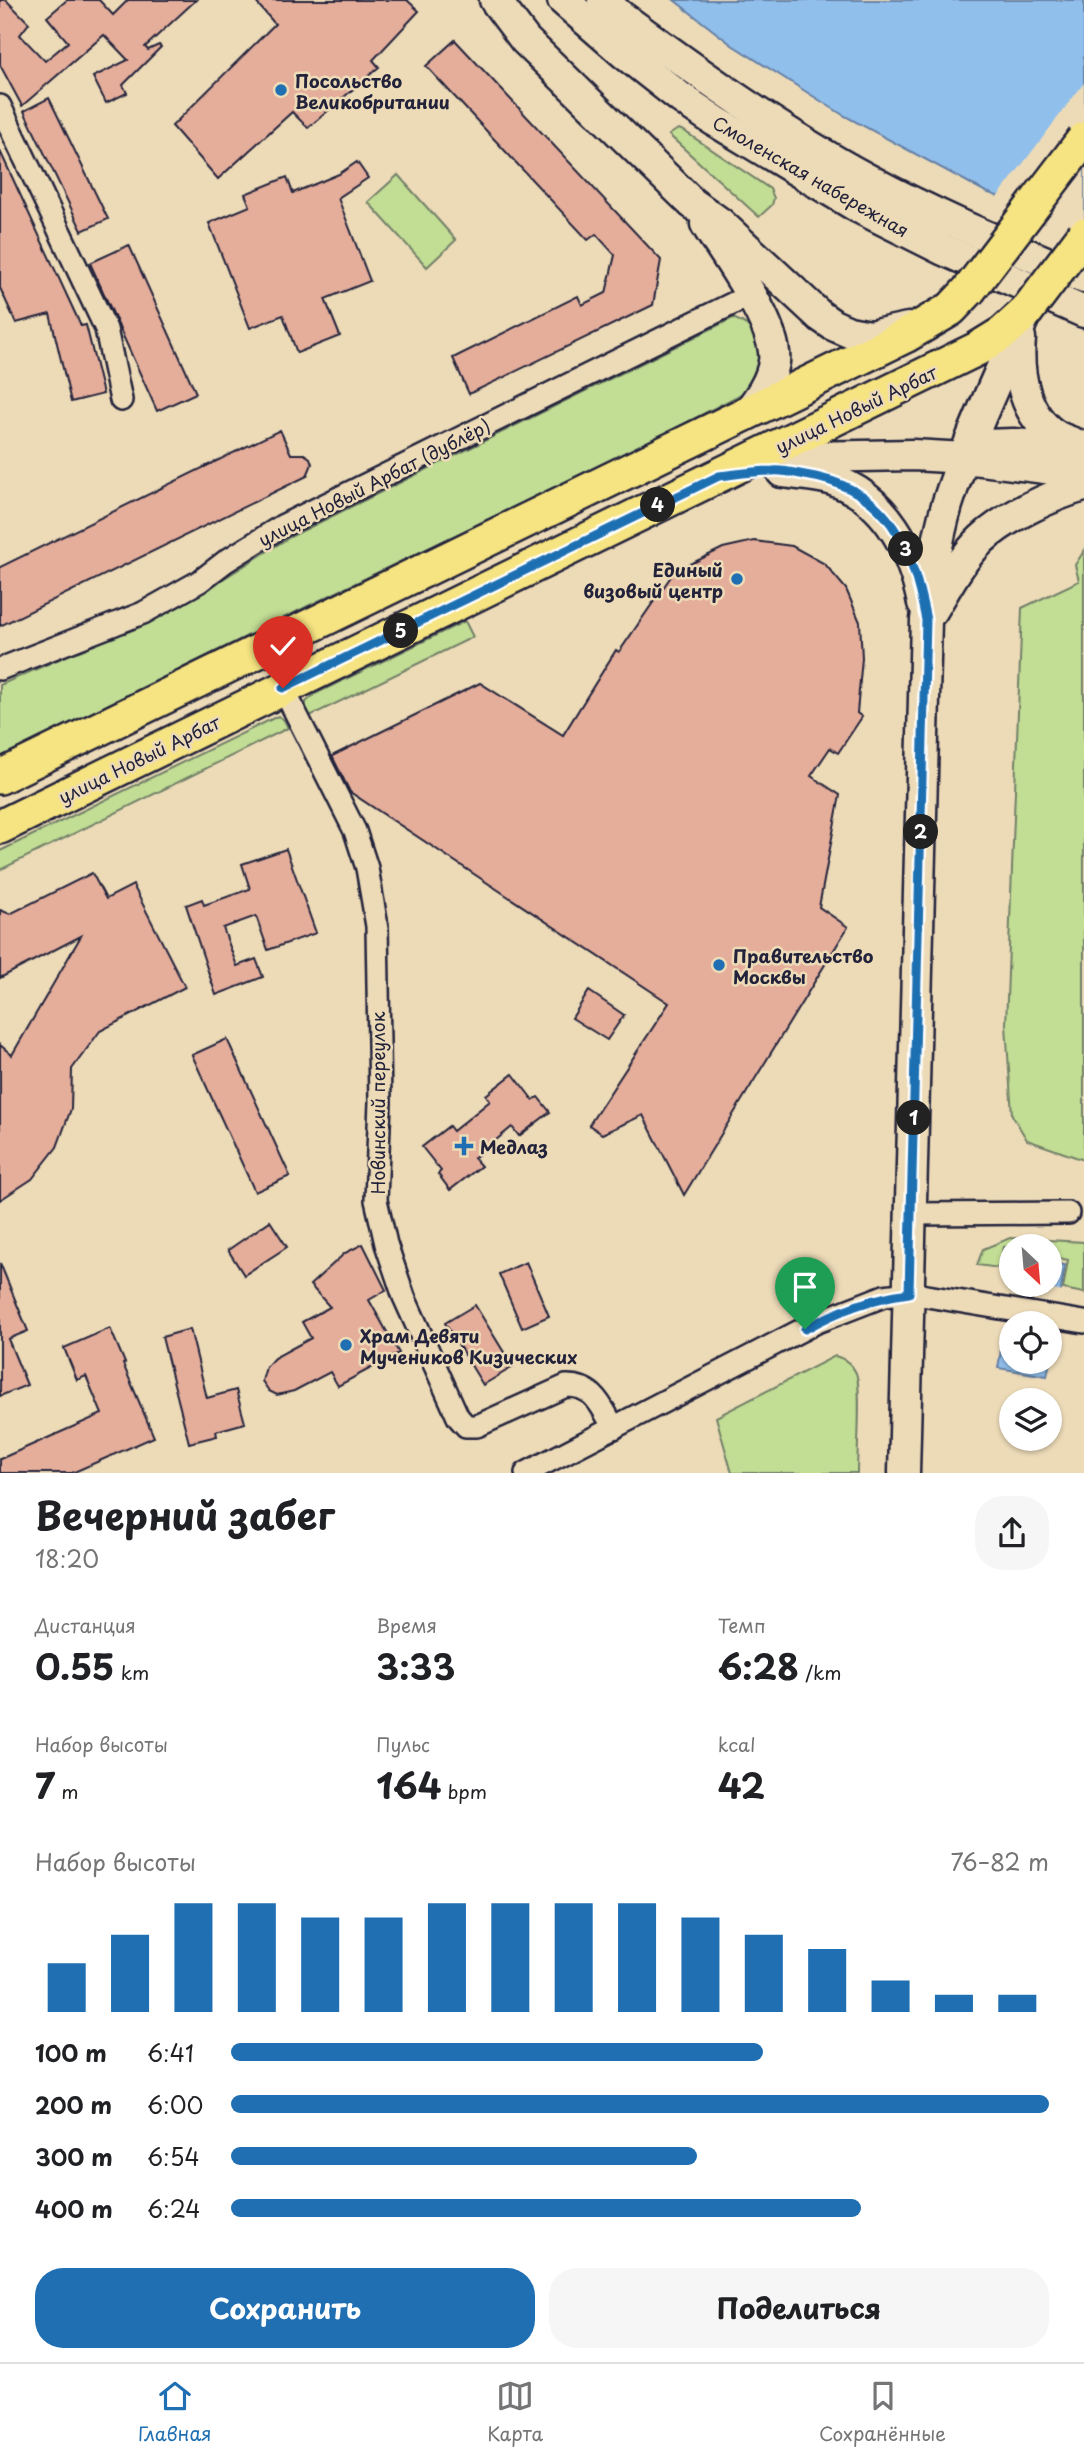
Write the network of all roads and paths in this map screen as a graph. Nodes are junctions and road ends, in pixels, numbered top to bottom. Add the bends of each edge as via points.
1 (563, 0) edge
2 (603, 0) edge
3 (502, 7) edge
4 (0, 106) edge
5 (1084, 139) edge
6 (692, 203) junction
7 (1084, 235) edge
8 (1084, 278) edge
9 (750, 295) junction
10 (1026, 312) junction
11 (1084, 312) edge
12 (932, 321) junction
13 (121, 400) dead end
14 (747, 414) junction
15 (1084, 449) edge
16 (966, 454) junction
17 (755, 458) junction
18 (1084, 473) edge
19 (719, 476) junction
20 (1084, 486) edge
21 (926, 620) junction
22 (0, 669) edge
23 (283, 688) junction
24 (0, 778) edge
25 (0, 827) edge
26 (1068, 1213) dead end
27 (911, 1214) junction
28 (909, 1293) junction
29 (1084, 1322) edge
30 (614, 1428) junction
31 (526, 1473) edge
32 (904, 1473) edge

1 - 11 main road, Смоленская набережная via 625,54 715,121 856,206
2 - 8 main road, Смоленская набережная via 730,96 866,178 961,226
3 - 6 main road via 525,40
4 - 13 street via 106,329
5 - 12 main road, bridge via 969,290
6 - 9 main road
6 - 12 main road via 833,325 870,336
7 - 10 main road, улица Новый Арбат, bridge
9 - 14 main road via 765,321 774,362 763,392
9 - 22 street, улица Новый Арбат (дублёр) via 282,526 143,613
10 - 15 main road via 1019,359 1026,396 1034,414 1057,436
10 - 16 main road
10 - 17 main road, улица Новый Арбат via 977,349
12 - 14 main road
14 - 24 main road
15 - 16 main road via 988,444
16 - 17 main road
16 - 18 main road
16 - 21 main road via 935,554
17 - 19 main road, улица Новый Арбат
19 - 21 main road via 774,470 828,478 851,488 894,527 917,575
19 - 23 main road, улица Новый Арбат
20 - 21 main road via 1031,508 984,538
21 - 27 main road
23 - 25 main road, улица Новый Арбат
23 - 30 street, Новинский переулок via 355,831 367,867 377,926 380,1102 376,1200 404,1297 461,1422 477,1426 566,1386 579,1386 591,1393
26 - 27 street
27 - 28 main road
28 - 29 street
28 - 30 street via 884,1297 817,1322
28 - 32 main road
30 - 31 street

